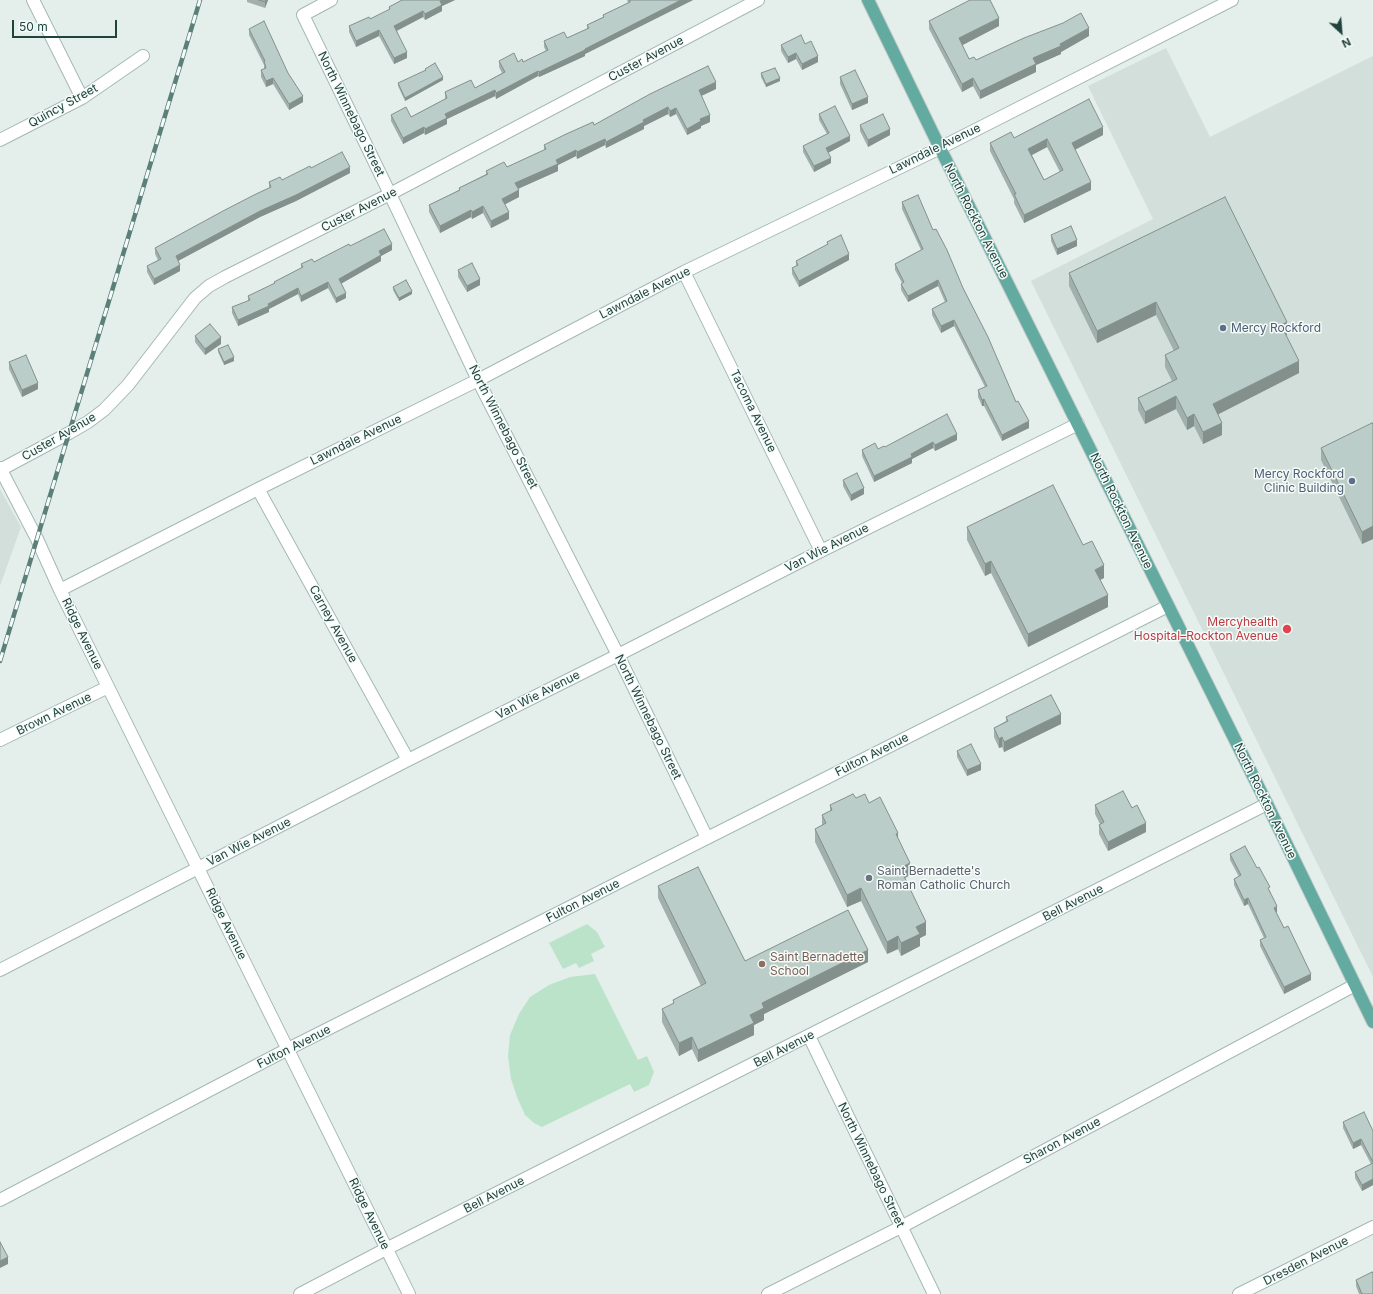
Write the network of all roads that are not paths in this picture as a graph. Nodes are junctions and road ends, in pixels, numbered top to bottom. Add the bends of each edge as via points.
1 (33, 0) edge
2 (332, 0) edge
3 (758, 0) edge
4 (868, 0) edge
5 (1232, 0) edge
6 (143, 56) dead end
7 (82, 98) junction
8 (0, 140) edge
9 (940, 148) junction
10 (390, 194) junction
11 (684, 272) junction
12 (478, 380) junction
13 (1078, 424) junction
14 (0, 469) edge
15 (258, 489) junction
16 (821, 551) junction
17 (60, 590) junction
18 (1168, 606) junction
19 (618, 655) junction
20 (108, 687) junction
21 (0, 740) edge
22 (408, 760) junction
23 (1267, 804) junction
24 (707, 838) junction
25 (198, 868) junction
26 (0, 970) edge
27 (1355, 985) junction
28 (1373, 1022) edge
29 (809, 1036) junction
30 (288, 1050) junction
31 (0, 1200) edge
32 (901, 1227) junction
33 (1373, 1227) edge
34 (386, 1249) junction
35 (300, 1294) edge
36 (409, 1294) edge
37 (768, 1294) edge
38 (934, 1294) edge
39 (1239, 1294) edge

1 - 7 street
2 - 10 street, North Winnebago Street via 303,15
3 - 10 street, Custer Avenue
4 - 9 main road, North Rockton Avenue
5 - 9 street, Lawndale Avenue
6 - 7 street, Quincy Street
7 - 8 street, Quincy Street
9 - 11 street, Lawndale Avenue
9 - 13 main road, North Rockton Avenue
10 - 12 street, North Winnebago Street
10 - 14 street, Custer Avenue via 210,286 195,298 128,385 104,410 69,433
11 - 12 street, Lawndale Avenue
11 - 16 street, Tacoma Avenue
12 - 15 street, Lawndale Avenue
12 - 19 street, North Winnebago Street
13 - 16 street, Van Wie Avenue
13 - 18 main road, North Rockton Avenue
14 - 17 street, Ridge Avenue via 37,539
15 - 17 street, Lawndale Avenue
15 - 22 street, Carney Avenue
16 - 19 street, Van Wie Avenue
17 - 20 street, Ridge Avenue
18 - 23 main road, North Rockton Avenue
18 - 24 street, Fulton Avenue
19 - 22 street, Van Wie Avenue
19 - 24 street, North Winnebago Street
20 - 21 street, Brown Avenue
20 - 25 street, Ridge Avenue
22 - 25 street, Van Wie Avenue
23 - 27 main road, North Rockton Avenue
23 - 29 street, Bell Avenue
24 - 30 street, Fulton Avenue
25 - 26 street, Van Wie Avenue
25 - 30 street, Ridge Avenue
27 - 28 main road, North Rockton Avenue
27 - 32 street, Sharon Avenue
29 - 32 street, North Winnebago Street
29 - 34 street, Bell Avenue
30 - 31 street, Fulton Avenue
30 - 34 street, Ridge Avenue
32 - 37 street, Sharon Avenue
32 - 38 street, North Winnebago Street
33 - 39 street, Dresden Avenue
34 - 35 street, Bell Avenue
34 - 36 street, Ridge Avenue

